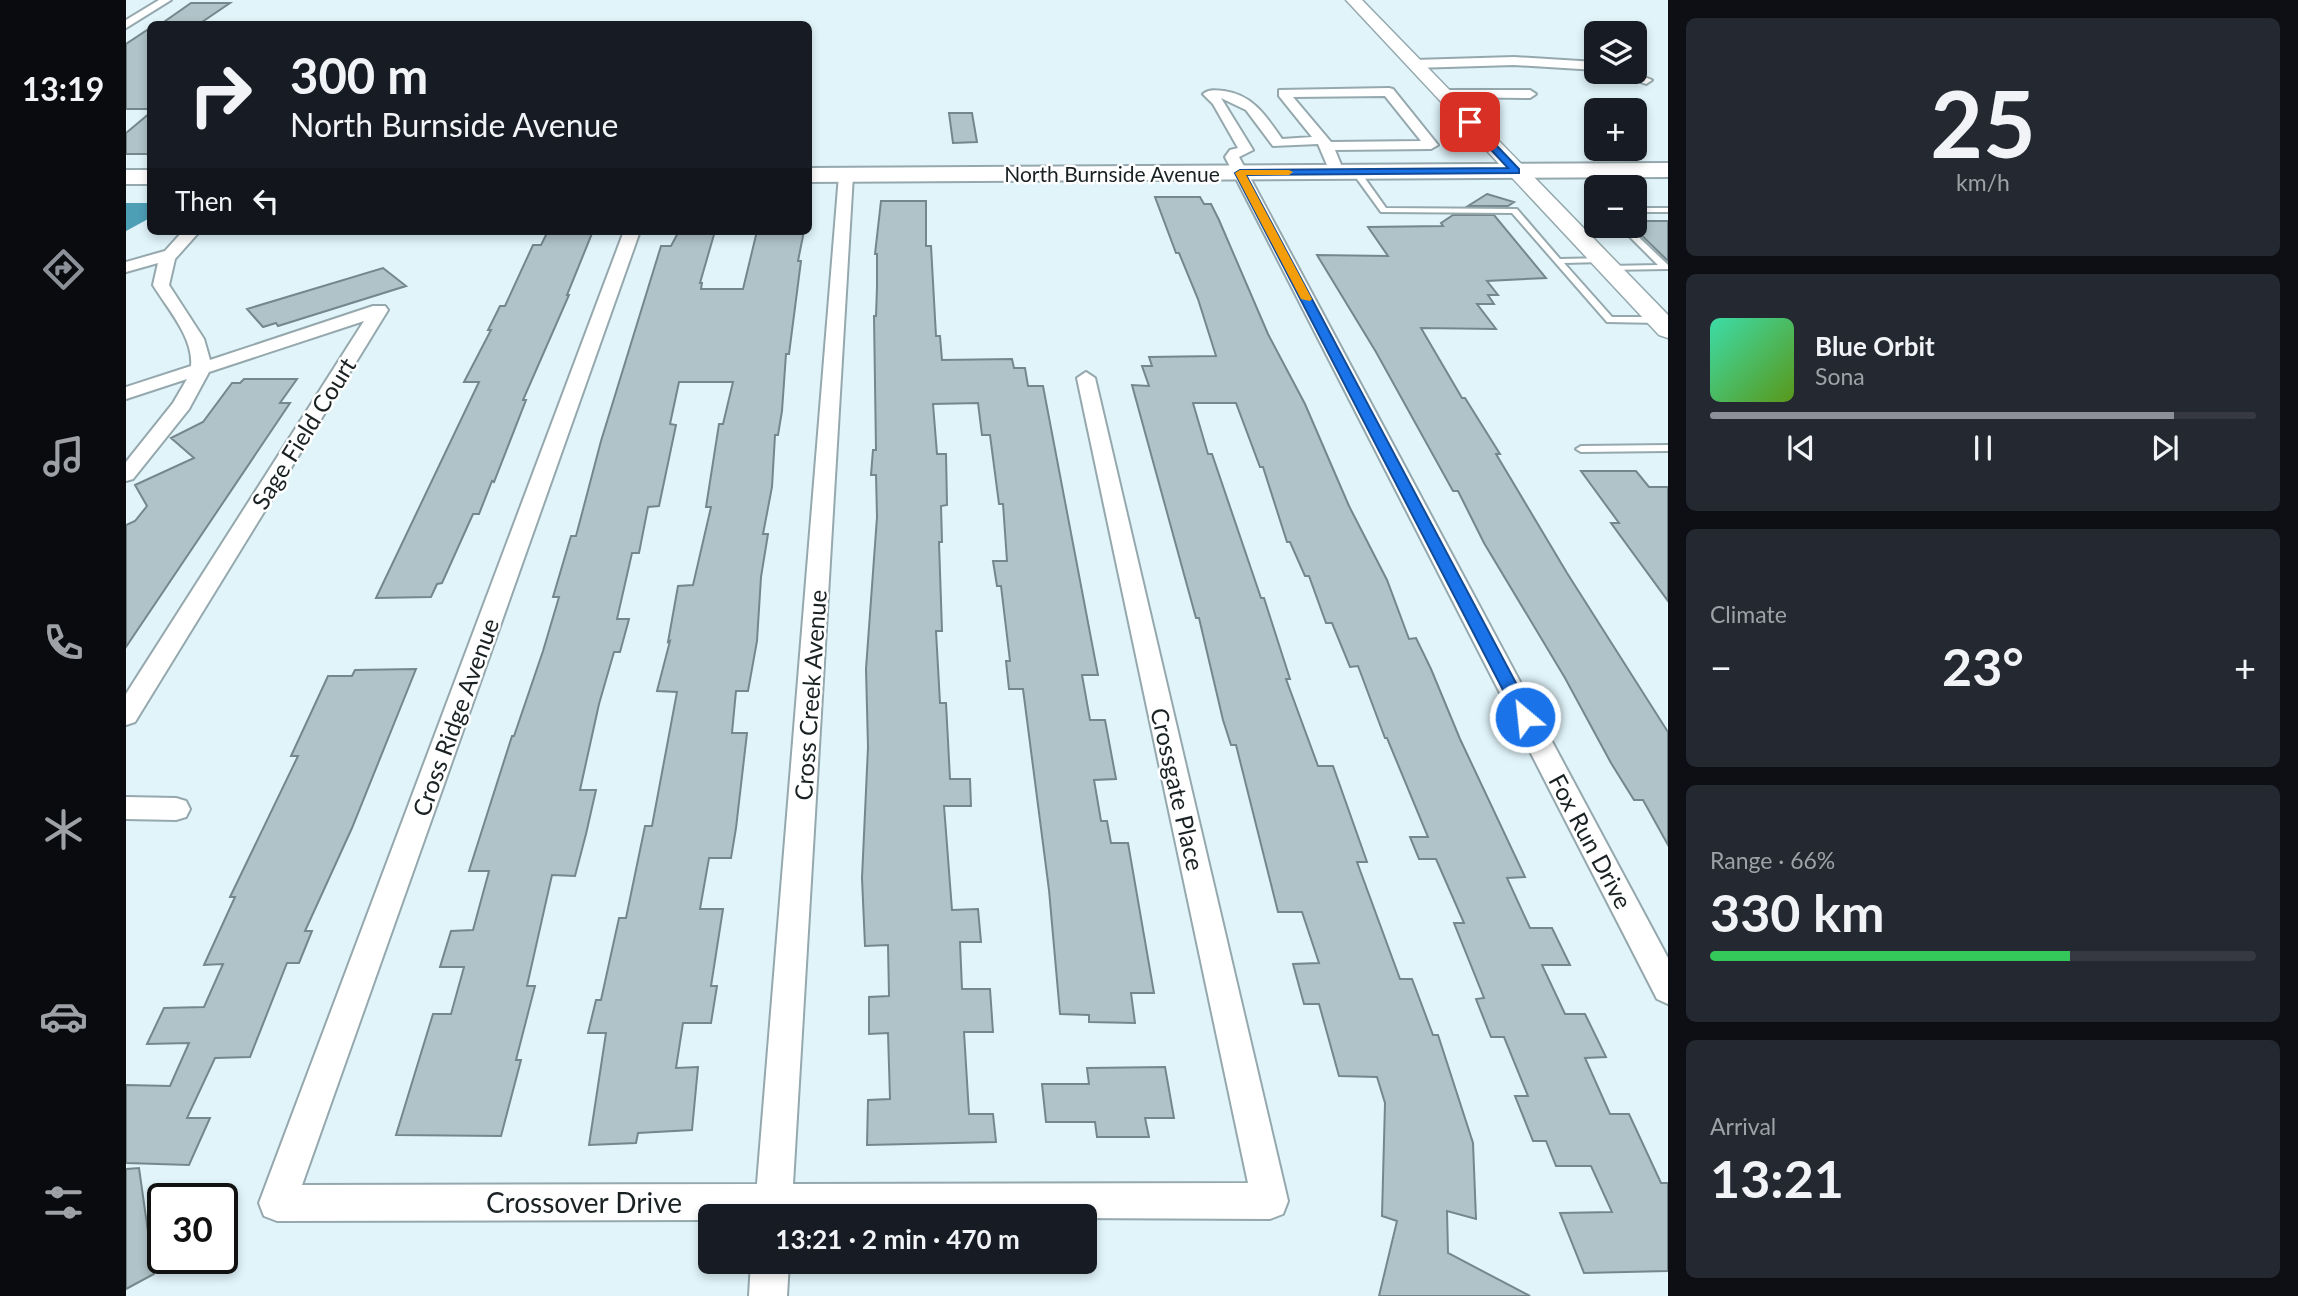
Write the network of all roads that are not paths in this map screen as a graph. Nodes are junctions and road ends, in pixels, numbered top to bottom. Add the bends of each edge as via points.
1 (166, 0) edge
2 (1354, 0) edge
3 (126, 25) edge
4 (1414, 64) junction
5 (1584, 65) edge
6 (1530, 94) dead end
7 (1447, 102) junction
8 (1278, 143) junction
9 (1324, 143) junction
10 (1243, 162) junction
11 (1668, 170) edge
12 (1516, 171) junction
13 (1347, 172) junction
14 (812, 175) edge
15 (846, 175) junction
16 (126, 177) edge
17 (147, 177) edge
18 (1668, 210) edge
19 (1647, 211) edge
20 (188, 235) edge
21 (631, 235) edge
22 (1636, 238) edge
23 (171, 254) junction
24 (1558, 261) junction
25 (1605, 264) junction
26 (126, 267) edge
27 (1667, 267) edge
28 (1663, 325) edge
29 (200, 369) junction
30 (1086, 378) dead end
31 (126, 393) edge
32 (1668, 448) edge
33 (1581, 449) dead end
34 (126, 475) edge
35 (126, 715) edge
36 (126, 808) edge
37 (176, 809) dead end
38 (1668, 989) edge
39 (1270, 1201) joint
40 (277, 1203) joint
41 (774, 1204) edge
42 (1084, 1204) edge
43 (698, 1208) edge
44 (769, 1274) edge
45 (768, 1296) edge

1 - 3 street
2 - 4 main road
4 - 5 street via 1514,61
4 - 7 main road
6 - 7 street
7 - 12 main road
8 - 9 street
8 - 10 street
8 - 10 street, Fox Run Drive via 1251,105 1229,95 1209,94 1218,102
9 - 9 street via 1431,145 1408,106 1389,92 1283,93
9 - 13 street
10 - 13 main road, North Burnside Avenue
10 - 15 main road, North Burnside Avenue
10 - 38 street, Fox Run Drive
11 - 12 main road, North Burnside Avenue
12 - 13 main road, North Burnside Avenue
12 - 25 main road
13 - 24 lane via 1384,210 1514,211
14 - 15 main road, North Burnside Avenue
15 - 41 street, Cross Creek Avenue
16 - 17 main road
18 - 19 lane
20 - 23 street
21 - 40 street, Cross Ridge Avenue
22 - 27 lane
23 - 26 street
23 - 29 street via 161,285 195,339
24 - 25 lane
24 - 28 lane via 1610,320
25 - 27 lane
25 - 28 main road
29 - 31 street, Sage Field Court
29 - 34 street via 182,405
29 - 35 street, Sage Field Court via 379,310
30 - 39 street, Crossgate Place
32 - 33 lane
36 - 37 street
39 - 42 street, Crossover Drive
40 - 43 street, Crossover Drive
44 - 45 street

